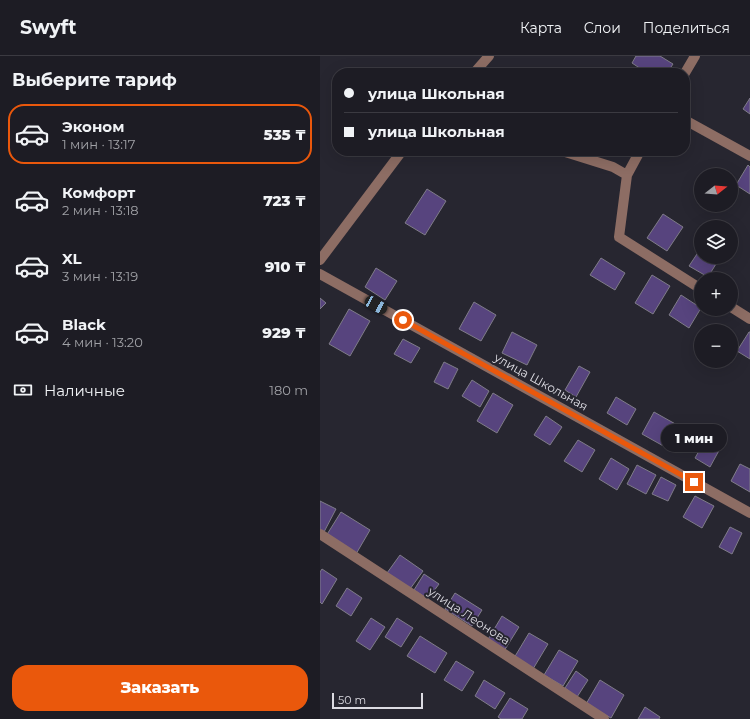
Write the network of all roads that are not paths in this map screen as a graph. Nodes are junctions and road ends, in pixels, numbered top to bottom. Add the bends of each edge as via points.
1 (489, 56) edge
2 (695, 56) edge
3 (478, 68) edge
4 (688, 68) edge
5 (690, 123) edge
6 (398, 156) edge
7 (578, 156) edge
8 (637, 156) edge
9 (750, 156) edge
10 (627, 175) junction
11 (320, 260) edge
12 (320, 274) edge
13 (694, 284) edge
14 (738, 311) edge
15 (750, 319) edge
16 (750, 513) edge
17 (320, 534) edge
18 (604, 719) edge

1 - 3 street
2 - 4 street
5 - 9 street
6 - 11 street
7 - 10 street via 613,167
8 - 10 street
10 - 13 street via 619,237
12 - 16 street, улица Школьная
14 - 15 street
17 - 18 street, улица Леонова

